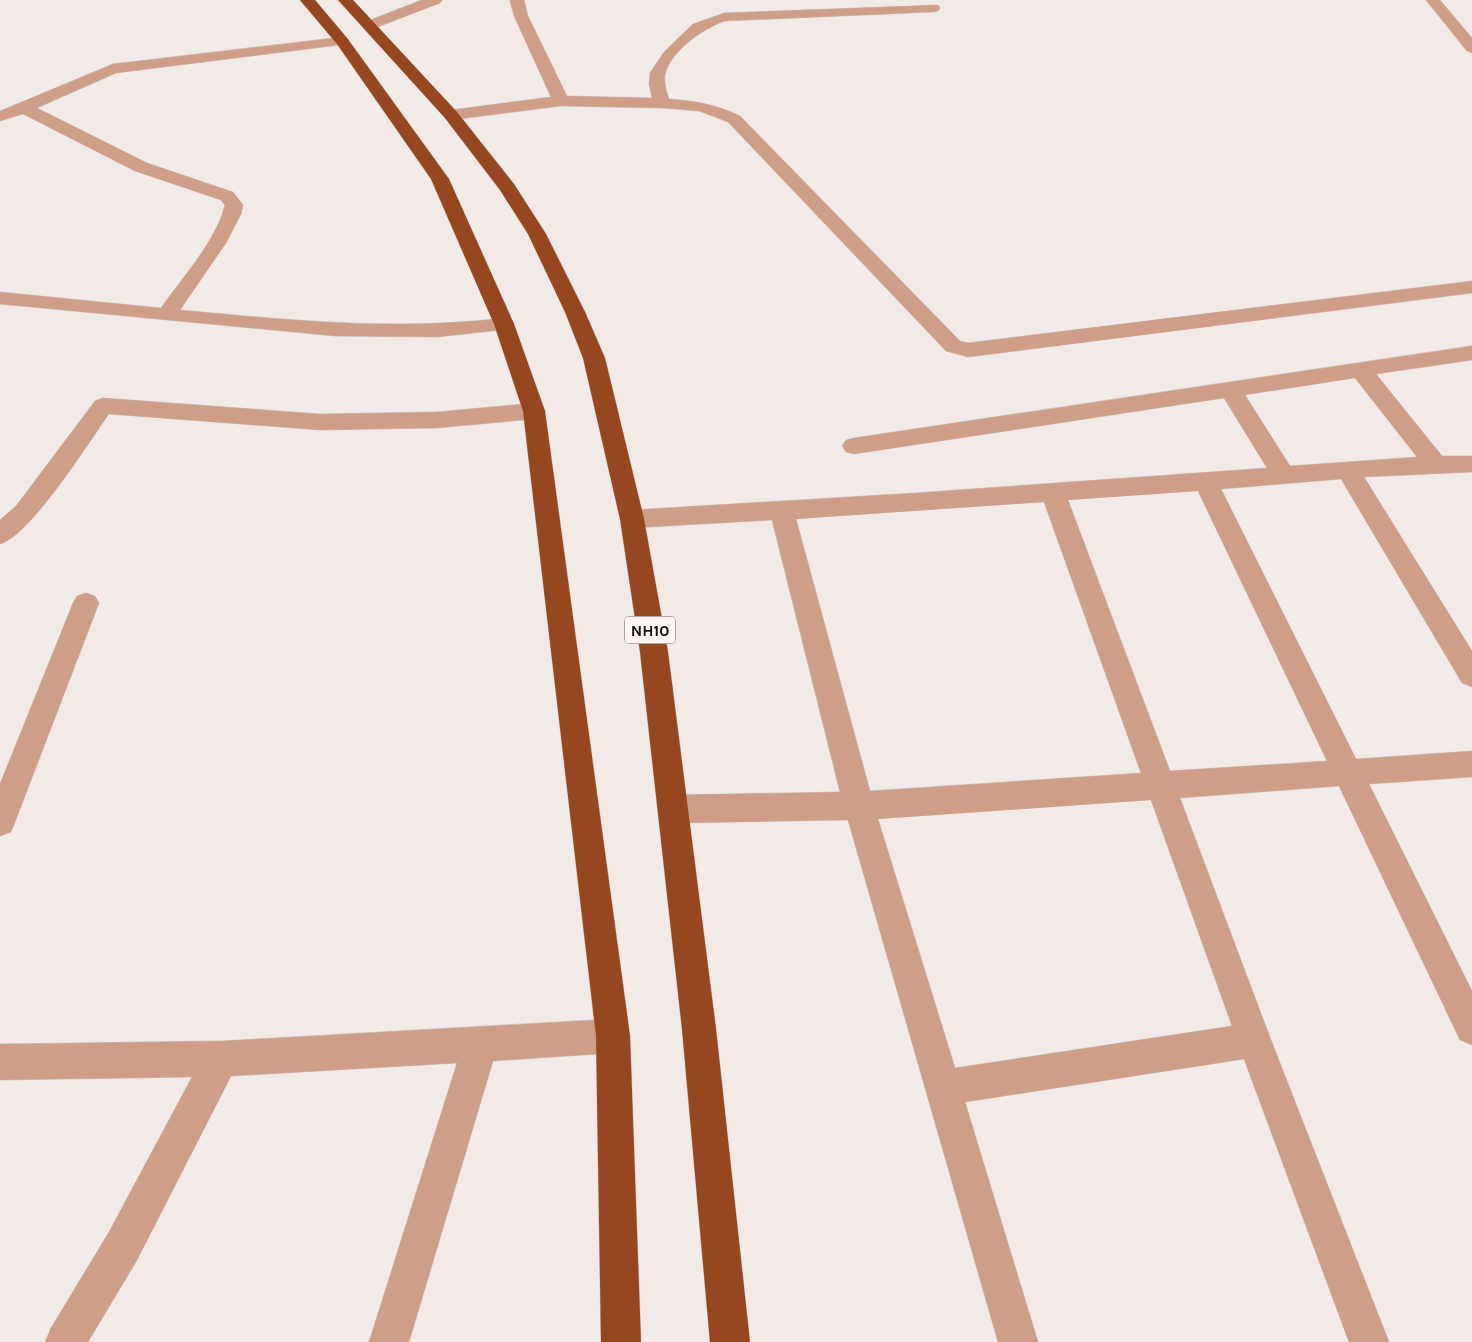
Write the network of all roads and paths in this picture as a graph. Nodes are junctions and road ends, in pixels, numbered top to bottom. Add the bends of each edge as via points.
1 (307, 0) edge
2 (345, 0) edge
3 (435, 0) edge
4 (517, 0) edge
5 (1433, 0) edge
6 (933, 8) dead end
7 (370, 25) junction
8 (342, 41) junction
9 (1472, 48) edge
10 (561, 101) junction
11 (662, 103) junction
12 (24, 108) junction
13 (451, 115) junction
14 (0, 116) edge
15 (1472, 288) edge
16 (0, 298) edge
17 (166, 315) junction
18 (504, 324) junction
19 (1472, 352) edge
20 (1360, 369) junction
21 (1230, 389) junction
22 (534, 411) junction
23 (854, 446) dead end
24 (1435, 464) junction
25 (1472, 464) edge
26 (1348, 471) junction
27 (1283, 474) junction
28 (1206, 482) junction
29 (1053, 492) junction
30 (782, 512) junction
31 (632, 519) junction
32 (0, 535) edge
33 (86, 603) dead end
34 (1472, 675) edge
35 (1472, 764) edge
36 (1347, 774) junction
37 (1161, 787) junction
38 (859, 806) junction
39 (674, 809) junction
40 (0, 822) edge
41 (1472, 1028) edge
42 (613, 1036) junction
43 (1254, 1040) junction
44 (480, 1044) junction
45 (221, 1059) junction
46 (0, 1062) edge
47 (943, 1088) junction
48 (64, 1342) edge
49 (389, 1342) edge
50 (621, 1342) edge
51 (730, 1342) edge
52 (1018, 1342) edge
53 (1369, 1342) edge

1 - 8 highway
2 - 7 highway, NH10
3 - 7 street
4 - 10 street via 521,16
5 - 9 street
6 - 11 street via 710,21 698,27 660,65 657,83
7 - 13 highway, NH10
8 - 12 street via 113,69
8 - 18 highway via 440,179
10 - 11 street
10 - 13 street
11 - 15 street via 700,106 734,119 953,346 960,348 978,350
12 - 14 street
12 - 17 street via 141,167 232,200 234,206 225,227
13 - 31 highway, NH10 via 508,188 537,234 575,312 594,358
16 - 17 street
17 - 18 street via 329,330 392,332 466,330
18 - 22 highway
19 - 20 street
20 - 21 street
20 - 24 street
21 - 23 street
21 - 27 street
22 - 32 street via 437,420 320,422 103,406 25,512
22 - 42 highway
24 - 25 street
24 - 26 street
26 - 27 street
26 - 34 street
27 - 28 street
28 - 29 street
28 - 36 street
29 - 30 street
29 - 37 street
30 - 31 street
30 - 38 street
31 - 39 highway, NH10 via 654,652
33 - 40 street
35 - 36 street
36 - 37 street
36 - 41 street
37 - 38 street
37 - 43 street
38 - 39 street
38 - 47 street
39 - 51 highway, NH10
42 - 44 street
42 - 50 highway
43 - 47 street
43 - 53 street
44 - 45 street
44 - 49 street
45 - 46 street
45 - 48 street via 123,1246
47 - 52 street

